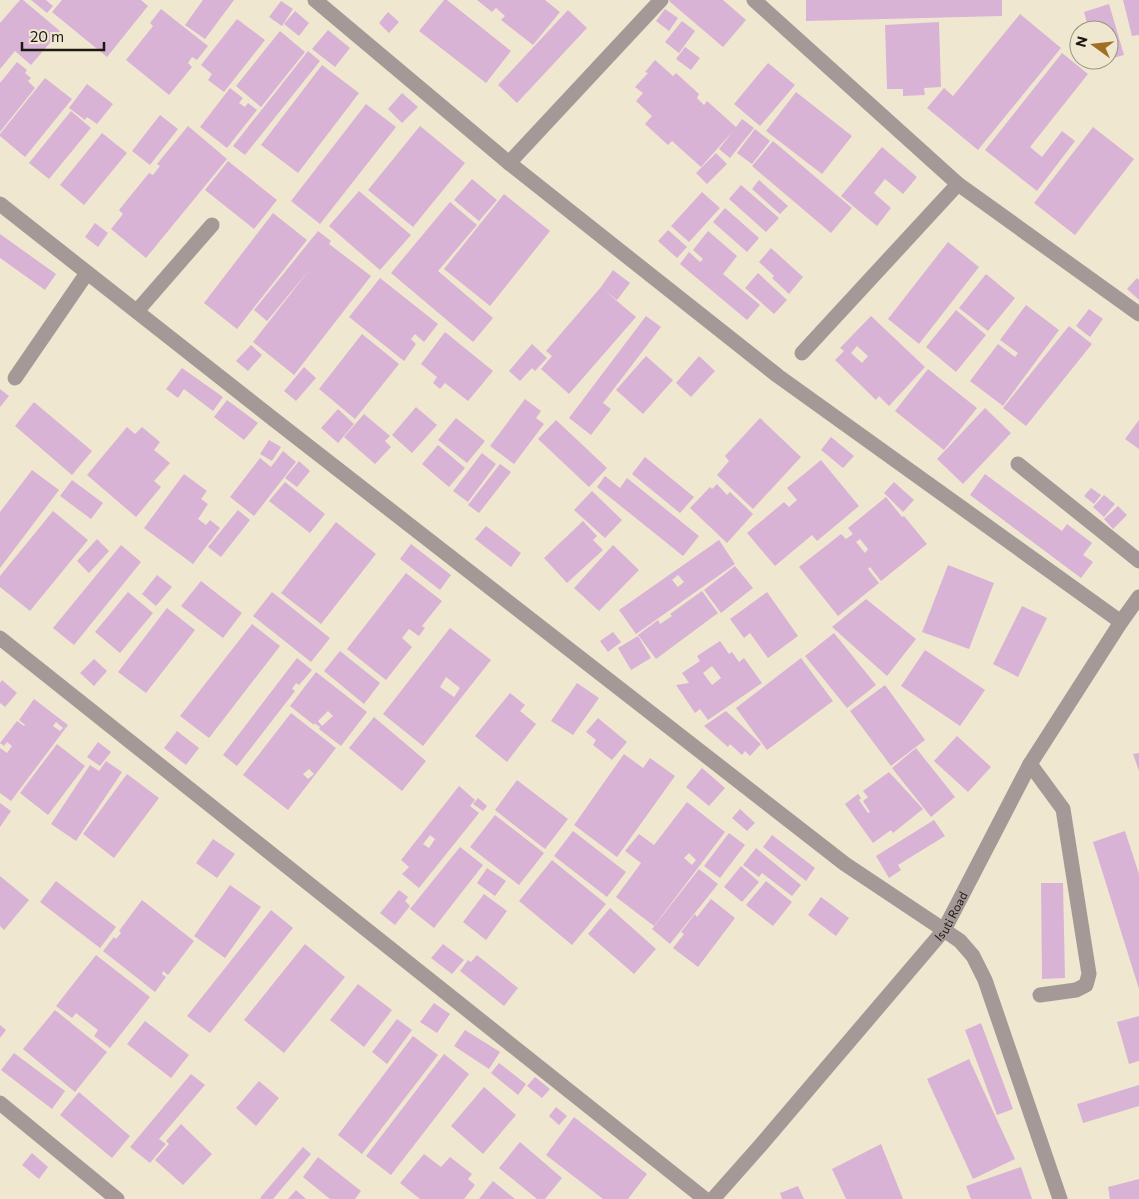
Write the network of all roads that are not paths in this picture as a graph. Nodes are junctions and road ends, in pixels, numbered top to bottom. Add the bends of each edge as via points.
1 (314, 0) edge
2 (661, 0) edge
3 (754, 0) edge
4 (510, 163) junction
5 (958, 184) junction
6 (0, 204) edge
7 (212, 225) dead end
8 (87, 272) junction
9 (137, 311) junction
10 (1139, 314) edge
11 (802, 353) dead end
12 (15, 378) dead end
13 (1018, 464) dead end
14 (1139, 561) edge
15 (1139, 597) edge
16 (1121, 622) junction
17 (0, 638) edge
18 (1030, 764) junction
19 (944, 930) junction
20 (1040, 995) dead end
21 (0, 1103) edge
22 (117, 1199) edge
23 (705, 1199) edge
24 (713, 1199) edge
25 (1060, 1199) edge

1 - 4 street
2 - 4 street
3 - 5 street
4 - 16 street via 778,376
5 - 10 street
5 - 11 street
6 - 8 street
7 - 9 street
8 - 9 street
8 - 12 street
9 - 19 street via 845,864
13 - 14 street
15 - 16 street, Isuti Road
16 - 18 street, Isuti Road
17 - 23 street
18 - 19 street, Isuti Road
18 - 20 street via 1063,809 1089,974 1086,985 1076,990
19 - 24 street, Isuti Road
19 - 25 street via 973,956 985,980
21 - 22 street

